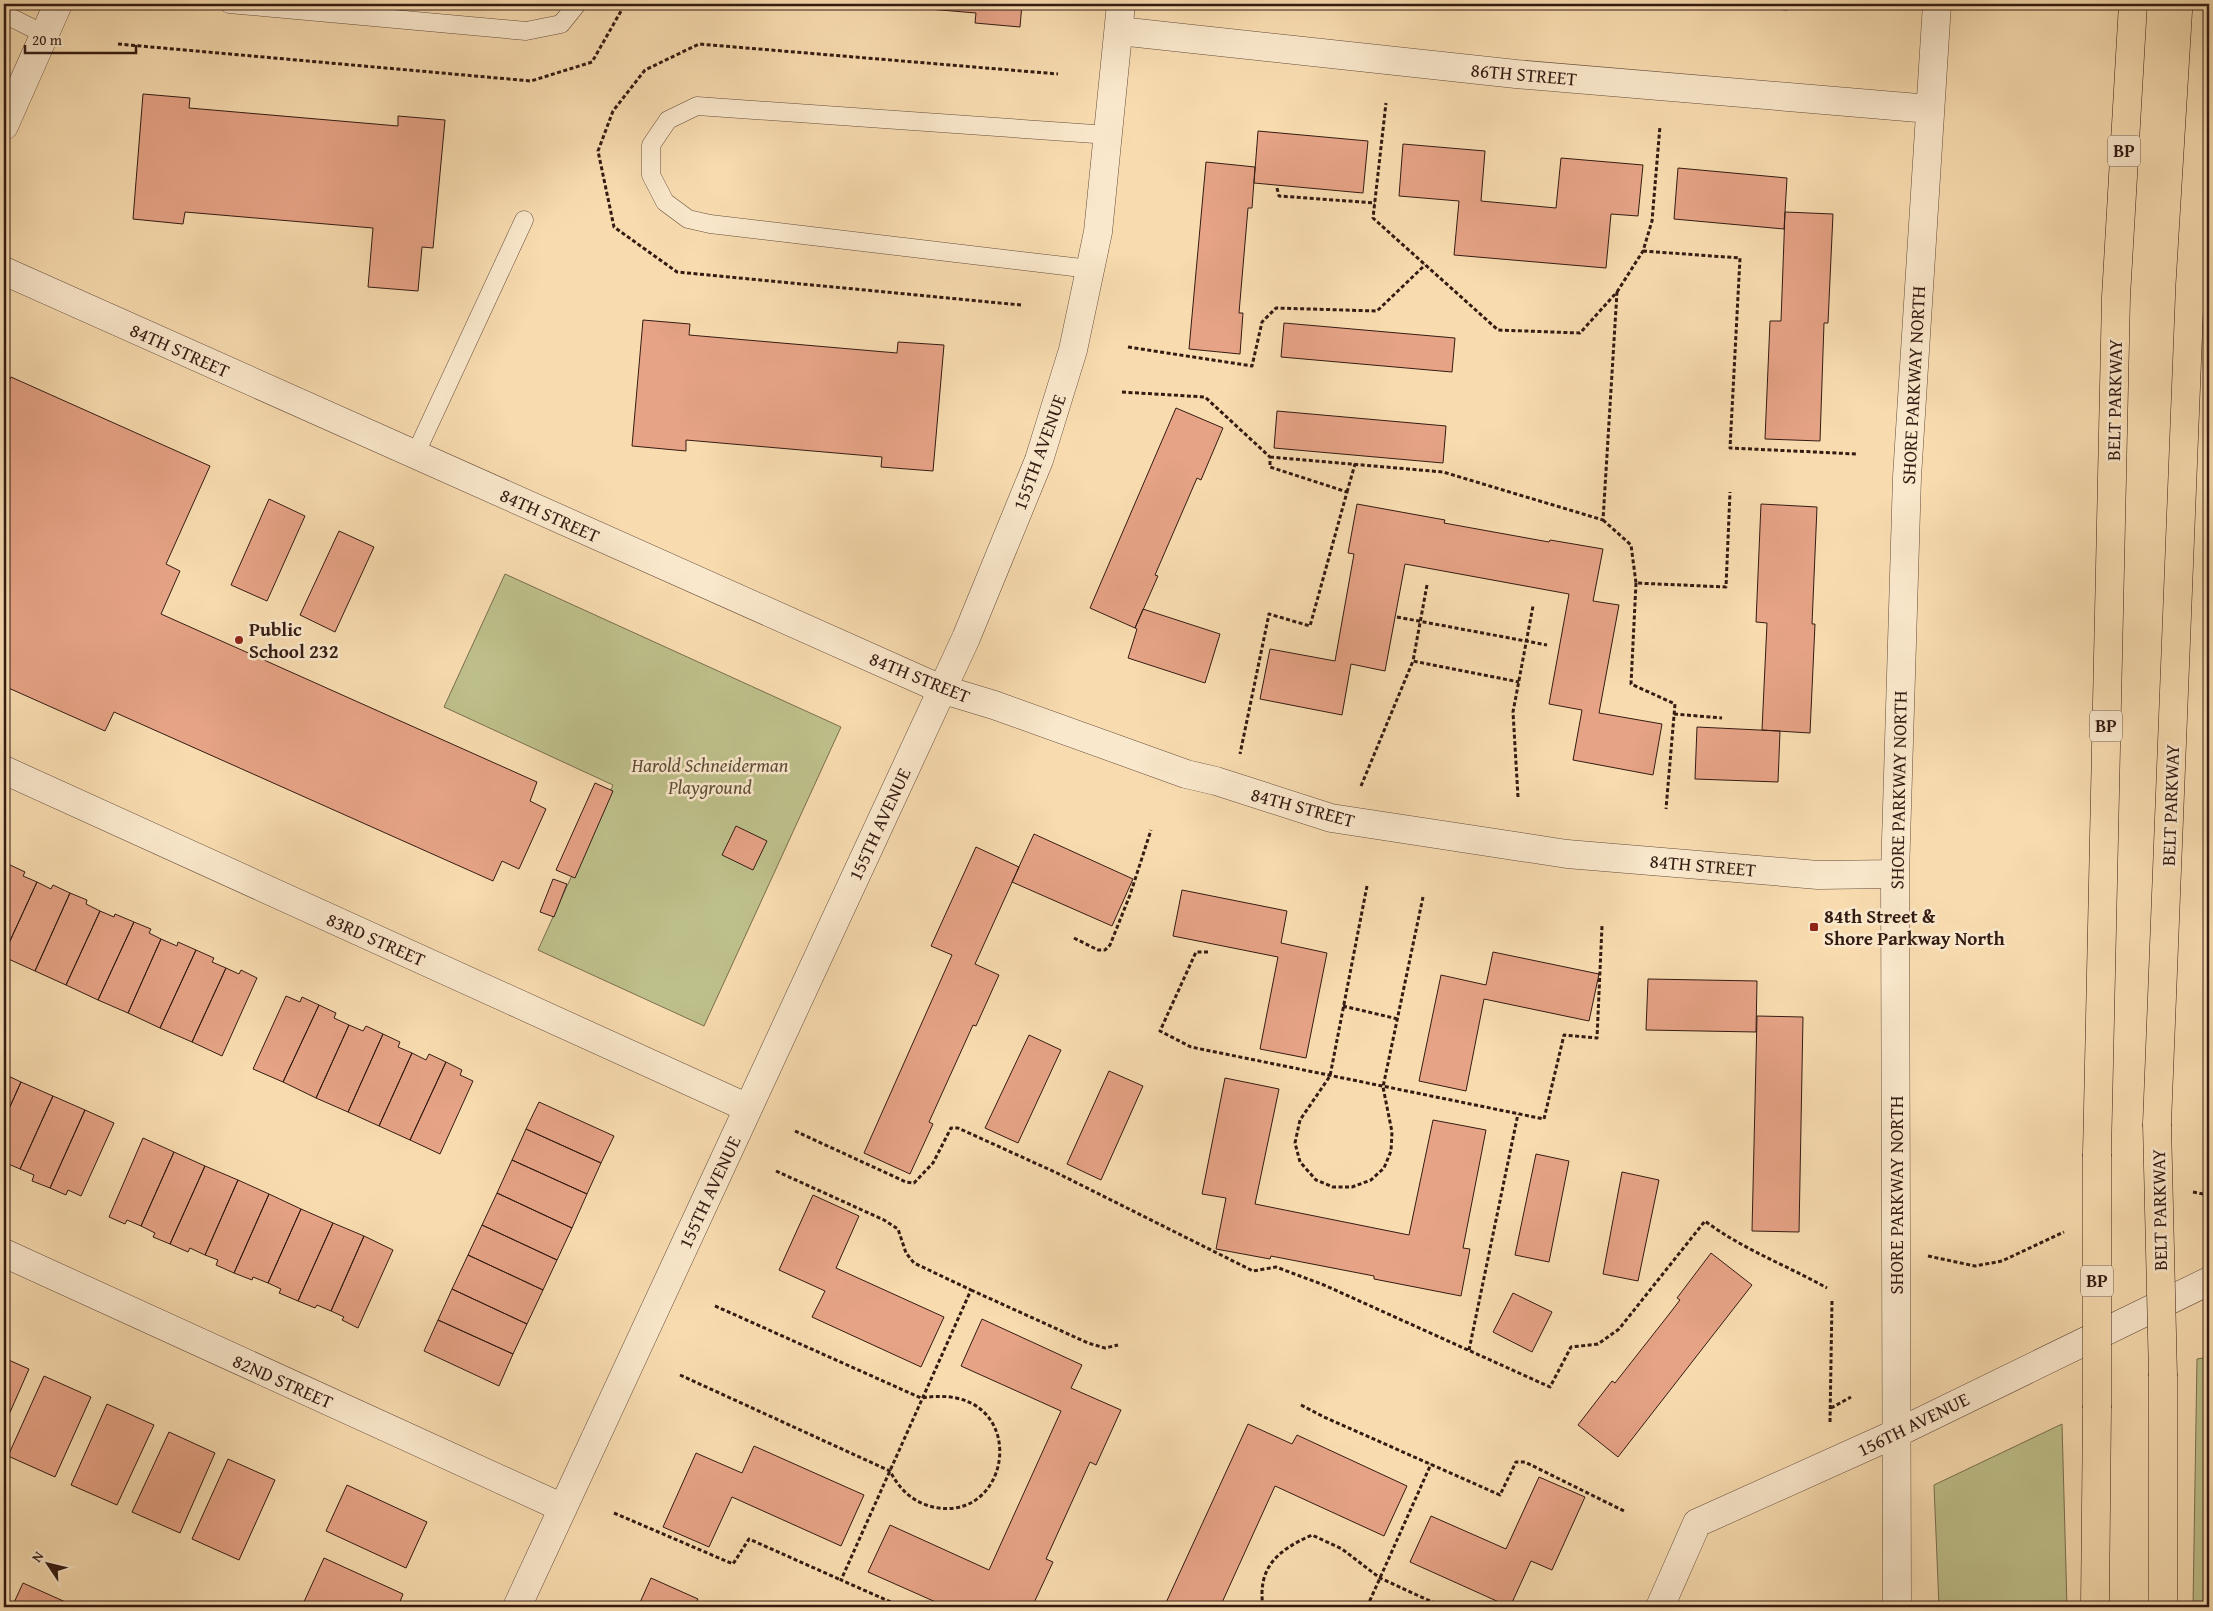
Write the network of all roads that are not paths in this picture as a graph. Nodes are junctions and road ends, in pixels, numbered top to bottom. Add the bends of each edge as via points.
1 (58, 4) edge
2 (229, 4) edge
3 (577, 4) edge
4 (1121, 4) edge
5 (1938, 4) edge
6 (2132, 4) edge
7 (2207, 4) edge
8 (4, 14) edge
9 (1119, 31) junction
10 (44, 34) junction
11 (1930, 109) junction
12 (4, 126) edge
13 (1109, 135) junction
14 (524, 220) dead end
15 (1090, 269) junction
16 (4, 271) edge
17 (415, 455) junction
18 (941, 689) junction
19 (4, 770) edge
20 (1895, 874) junction
21 (748, 1108) junction
22 (4, 1253) edge
23 (2209, 1281) edge
24 (1897, 1433) junction
25 (563, 1508) junction
26 (517, 1607) edge
27 (1660, 1607) edge
28 (1897, 1607) edge
29 (2095, 1607) edge
30 (2163, 1607) edge

1 - 10 street
2 - 3 lane via 526,30 561,24
4 - 9 street, 155TH AVENUE
5 - 11 street, SHORE PARKWAY NORTH
6 - 29 highway, BELT PARKWAY / BP, bridge via 2116,297 2097,1154
7 - 30 highway, BELT PARKWAY, bridge via 2190,285 2157,1124 2163,1376
8 - 10 lane
9 - 11 street, 86TH STREET via 1516,74
9 - 13 street, 155TH AVENUE
10 - 12 street
11 - 20 street, SHORE PARKWAY NORTH via 1907,477
13 - 15 street, 155TH AVENUE via 1098,232
13 - 15 lane via 697,106 668,120 651,145 651,174 665,202 688,218 710,224
14 - 17 lane
15 - 18 street, 155TH AVENUE via 1073,350 1039,460 966,638
16 - 17 street, 84TH STREET
17 - 18 street, 84TH STREET
18 - 20 street, 84TH STREET via 1186,774 1331,818 1567,854 1818,875
18 - 21 street, 155TH AVENUE
19 - 21 street, 83RD STREET
20 - 24 street, SHORE PARKWAY NORTH
21 - 25 street, 155TH AVENUE
22 - 25 street, 82ND STREET
23 - 24 street, 156TH AVENUE
24 - 27 street, 156TH AVENUE via 1697,1523
24 - 28 street, SHORE PARKWAY NORTH
25 - 26 street, 155TH AVENUE

